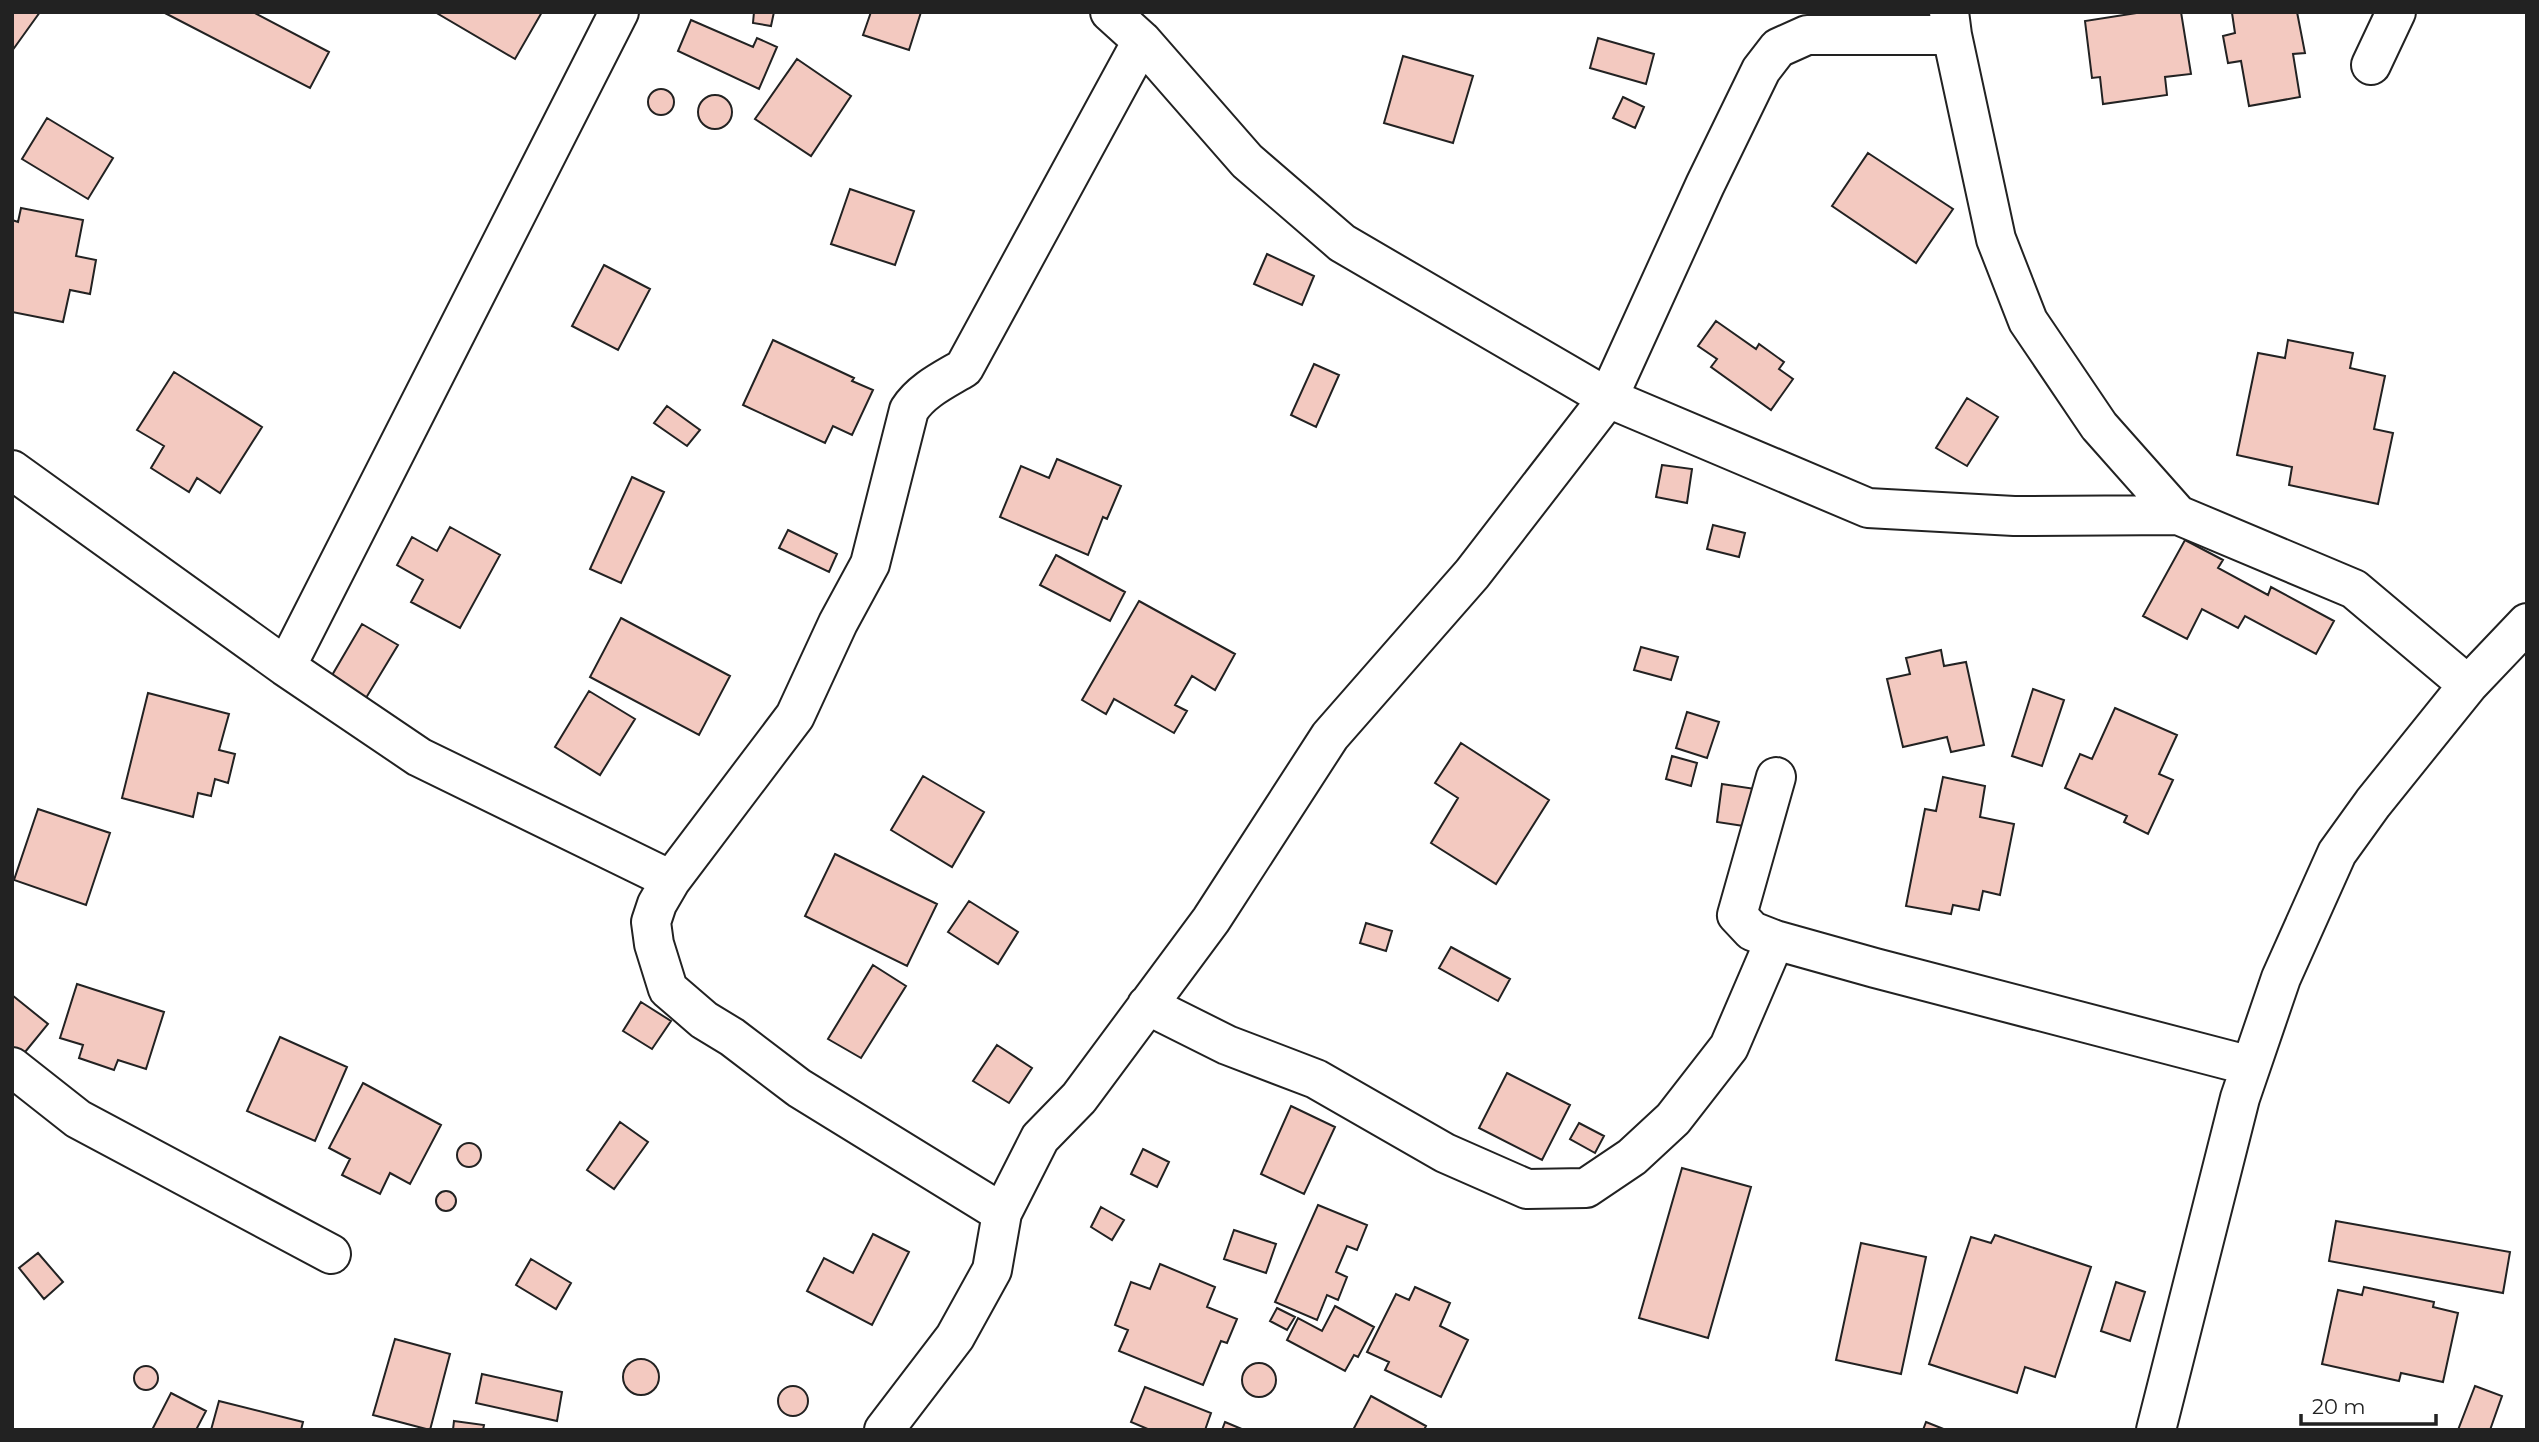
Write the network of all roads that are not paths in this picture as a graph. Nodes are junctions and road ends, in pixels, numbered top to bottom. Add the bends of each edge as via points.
1 (619, 12) edge
2 (1110, 12) edge
3 (2396, 12) edge
4 (1950, 24) edge
5 (1142, 41) junction
6 (2371, 65) dead end
7 (1608, 398) junction
8 (12, 470) edge
9 (2178, 515) junction
10 (2527, 624) edge
11 (286, 667) junction
12 (2468, 685) junction
13 (1776, 777) dead end
14 (671, 880) junction
15 (1775, 940) junction
16 (1147, 1004) junction
17 (12, 1066) edge
18 (2251, 1066) junction
19 (1002, 1213) junction
20 (331, 1254) dead end
21 (884, 1430) edge
22 (2156, 1430) edge

1 - 11 street
2 - 5 street
3 - 6 street
4 - 7 street via 1807,35 1778,48 1761,70 1710,174
4 - 9 street via 1996,239 2028,321 2099,426
5 - 7 street via 1247,161 1342,243
5 - 14 street via 964,368 928,389 909,410 870,564 795,716
7 - 9 street via 1868,508 2014,516
7 - 16 street via 1472,574 1330,736 1211,920
8 - 11 street
9 - 12 street via 2354,589
10 - 12 street
11 - 14 street via 419,757
12 - 18 street via 2337,853 2281,978
13 - 15 street via 1737,915 1752,931
14 - 19 street via 651,922 668,989 799,1088
15 - 16 street via 1729,1047 1673,1119 1632,1157 1586,1188 1527,1189 1445,1153 1316,1079 1227,1045
15 - 18 street
16 - 19 street via 1079,1098 1040,1138
17 - 20 street via 78,1119
18 - 22 street
19 - 21 street via 992,1270 955,1337

